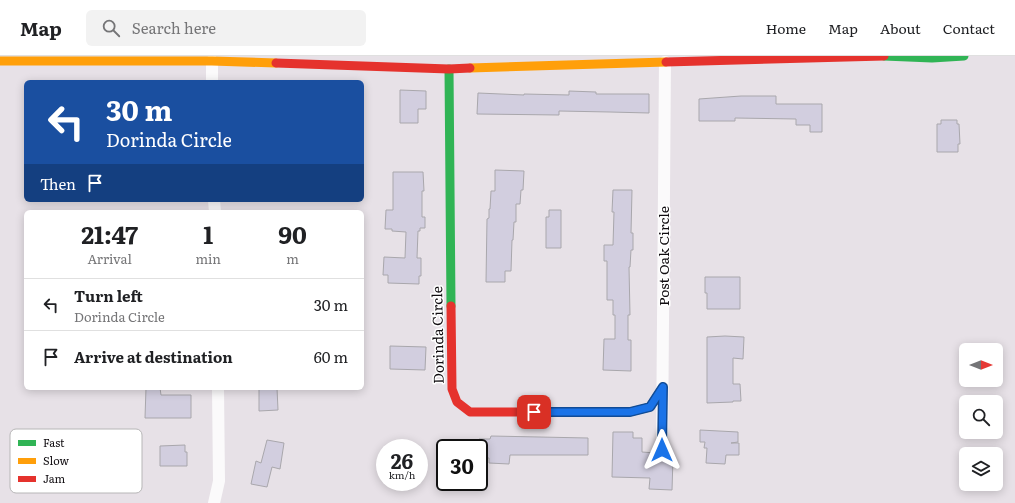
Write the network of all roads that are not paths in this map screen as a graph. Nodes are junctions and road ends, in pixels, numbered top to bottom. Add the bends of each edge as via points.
1 (964, 56) edge
2 (0, 61) edge
3 (212, 61) junction
4 (665, 62) junction
5 (449, 69) junction
6 (212, 80) edge
7 (663, 387) junction
8 (218, 390) edge
9 (662, 450) dead end
10 (214, 503) edge

1 - 4 street
2 - 3 street
3 - 5 street
3 - 6 street
4 - 5 street
4 - 7 street, Post Oak Circle
5 - 7 street, Dorinda Circle via 452,389 457,402 470,412 630,412 650,407
7 - 9 street, Post Oak Circle
8 - 10 street via 219,481

